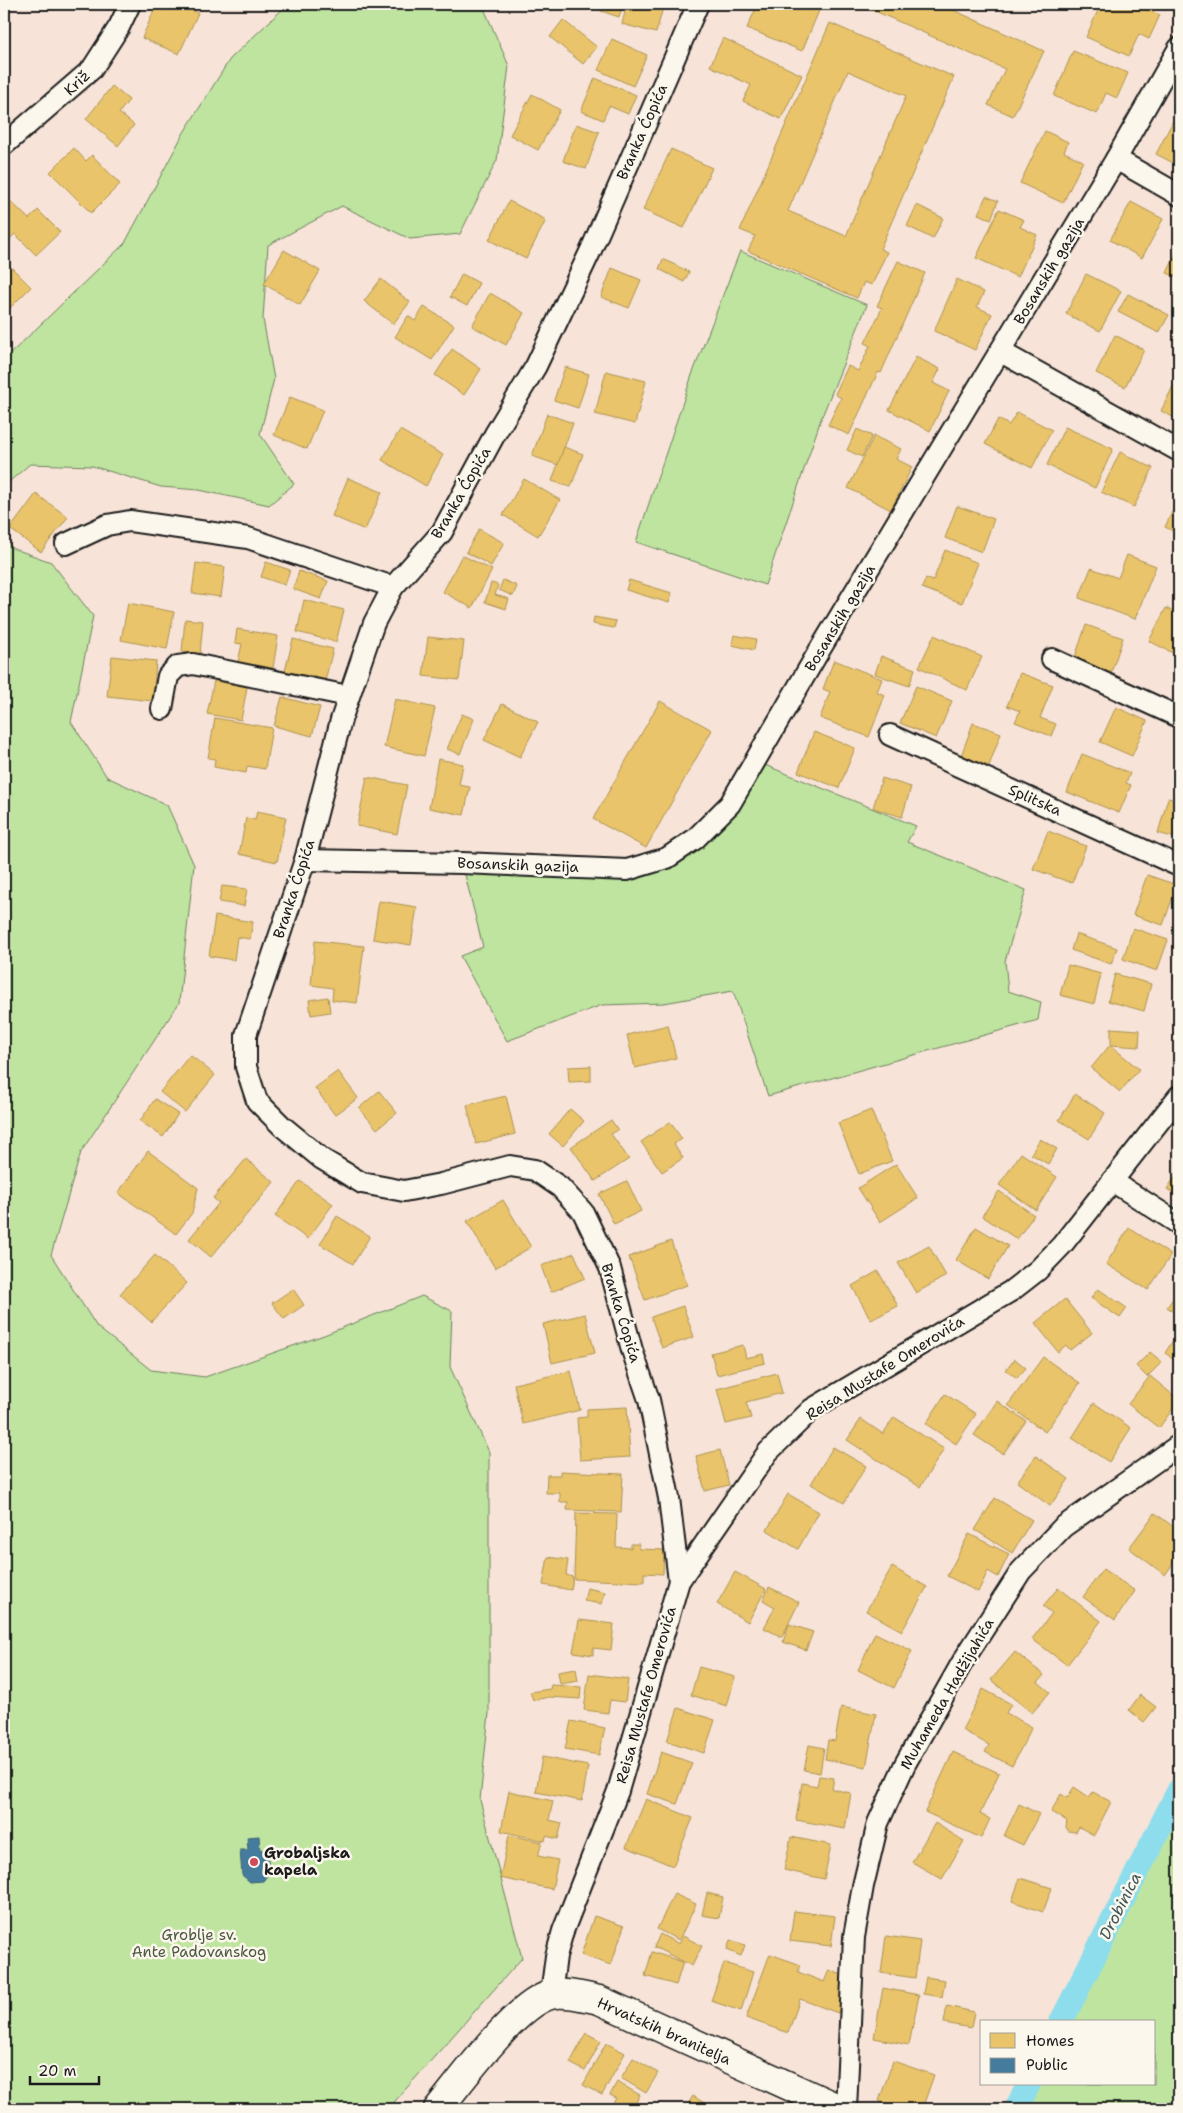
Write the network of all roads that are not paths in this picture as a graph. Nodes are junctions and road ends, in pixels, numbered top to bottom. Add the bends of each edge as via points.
1 (130, 4) edge
2 (698, 4) edge
3 (1179, 48) edge
4 (4, 145) edge
5 (1116, 159) junction
6 (1179, 195) edge
7 (1001, 352) junction
8 (1179, 451) edge
9 (66, 544) dead end
10 (393, 587) junction
11 (1052, 659) dead end
12 (348, 696) junction
13 (162, 709) dead end
14 (1179, 717) edge
15 (890, 735) dead end
16 (305, 860) junction
17 (1179, 866) edge
18 (1179, 1096) edge
19 (1112, 1181) junction
20 (1179, 1224) edge
21 (1179, 1445) edge
22 (679, 1581) junction
23 (551, 1995) junction
24 (438, 2109) edge
25 (840, 2109) edge
26 (846, 2109) edge

1 - 4 street, Križ via 120,28 92,69
2 - 10 street, Branka Ćopića via 591,250 536,366 442,532
3 - 5 street, Bosanskih gazija
5 - 6 street
5 - 7 street, Bosanskih gazija
7 - 8 street
7 - 16 street, Bosanskih gazija via 730,804 695,839 667,858 626,870
9 - 10 street via 106,525 130,521 248,538
10 - 12 street, Branka Ćopića via 374,623
11 - 14 street
12 - 13 street via 193,664 178,666 168,676
12 - 16 street, Branka Ćopića
15 - 17 street, Splitska
16 - 22 street, Branka Ćopića via 246,1035 246,1067 257,1101 322,1159 362,1183 404,1191 510,1166 534,1170 560,1187 583,1212 610,1268 649,1400 666,1480
18 - 19 street, Reisa Mustafe Omerovića
19 - 20 street
19 - 22 street, Reisa Mustafe Omerovića via 1062,1245 1011,1291 812,1409 768,1452
21 - 26 street, Muhameda Hadžijahića via 1063,1527 1021,1571 963,1661 906,1764 878,1823 854,1937
22 - 23 street, Reisa Mustafe Omerovića via 618,1791 563,1931
23 - 24 street, Hrvatskih branitelja via 515,2018
23 - 25 street, Hrvatskih branitelja via 576,1995 600,2000

